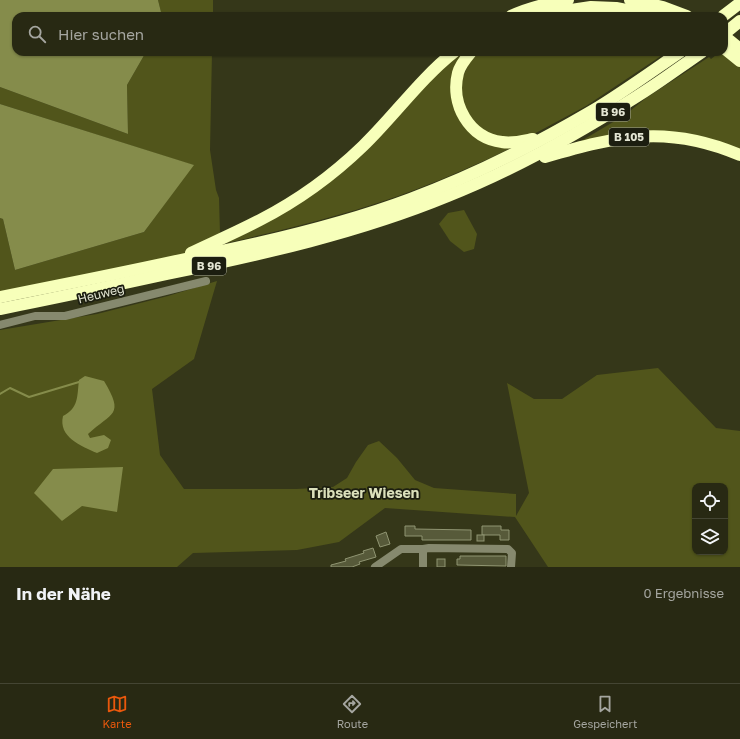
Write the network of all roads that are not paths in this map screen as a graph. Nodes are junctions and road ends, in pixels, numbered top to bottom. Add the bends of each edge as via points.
1 (568, 0) edge
2 (630, 0) edge
3 (740, 3) edge
4 (519, 12) edge
5 (557, 12) edge
6 (636, 12) edge
7 (676, 12) edge
8 (728, 12) edge
9 (730, 29) edge
10 (740, 49) edge
11 (728, 51) edge
12 (450, 56) edge
13 (468, 56) edge
14 (674, 56) edge
15 (696, 56) edge
16 (740, 61) edge
17 (546, 137) junction
18 (740, 155) edge
19 (519, 164) junction
20 (172, 262) junction
21 (206, 281) dead end
22 (0, 297) edge
23 (0, 309) edge
24 (0, 325) edge
25 (423, 549) junction
26 (375, 567) edge
27 (423, 567) edge
28 (511, 567) edge

1 - 4 highway
2 - 7 highway
3 - 8 highway
5 - 6 highway via 591,7
9 - 10 highway
11 - 16 highway
12 - 20 highway, B 96 via 363,146 310,190 260,220
13 - 17 highway, B 96 via 459,71 456,95 461,111 471,127 502,142 514,143
14 - 17 highway, B 96 via 605,103
15 - 19 highway, B 96 via 606,116
17 - 20 highway, B 96 via 444,186 370,212 287,236
18 - 19 highway, B 105 via 690,139 639,136 590,144
19 - 23 highway, B 96 via 449,196 333,236 250,257
20 - 22 highway, B 96
21 - 24 street, Heuweg via 65,316 35,316
25 - 26 street via 401,549
25 - 27 street
25 - 28 street via 508,549 512,553

